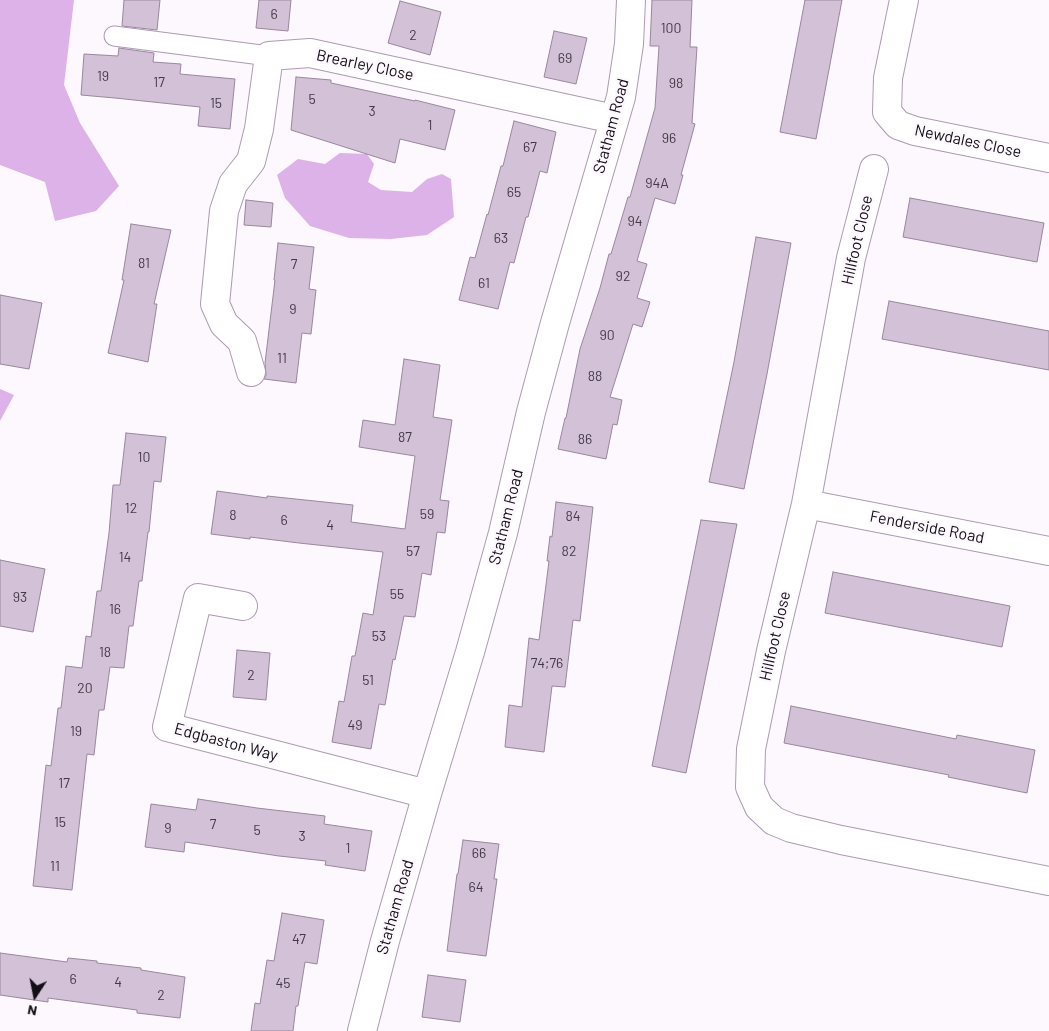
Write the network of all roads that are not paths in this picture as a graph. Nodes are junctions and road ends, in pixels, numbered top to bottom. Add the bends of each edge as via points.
1 (632, 0) edge
2 (904, 0) edge
3 (114, 36) dead end
4 (268, 56) junction
5 (614, 119) junction
6 (1049, 158) edge
7 (874, 169) dead end
8 (251, 372) dead end
9 (806, 504) junction
10 (1049, 551) edge
11 (243, 606) dead end
12 (427, 794) junction
13 (1049, 881) edge
14 (362, 1031) edge

1 - 5 street, Statham Road via 625,77
2 - 6 street, Newdales Close via 888,78 887,112 898,125
3 - 4 lane
4 - 5 street, Brearley Close via 310,53
4 - 8 street via 259,129 251,161 233,184 224,211 215,304 224,324 242,341
5 - 12 street, Statham Road via 533,403 470,652
7 - 9 street, Hillfoot Close via 851,258
9 - 10 street, Fenderside Road
9 - 13 street, Hillfoot Close via 751,749 750,787 759,807 774,821 791,828
11 - 12 street, Edgbaston Way via 198,598 167,727
12 - 14 street, Statham Road

